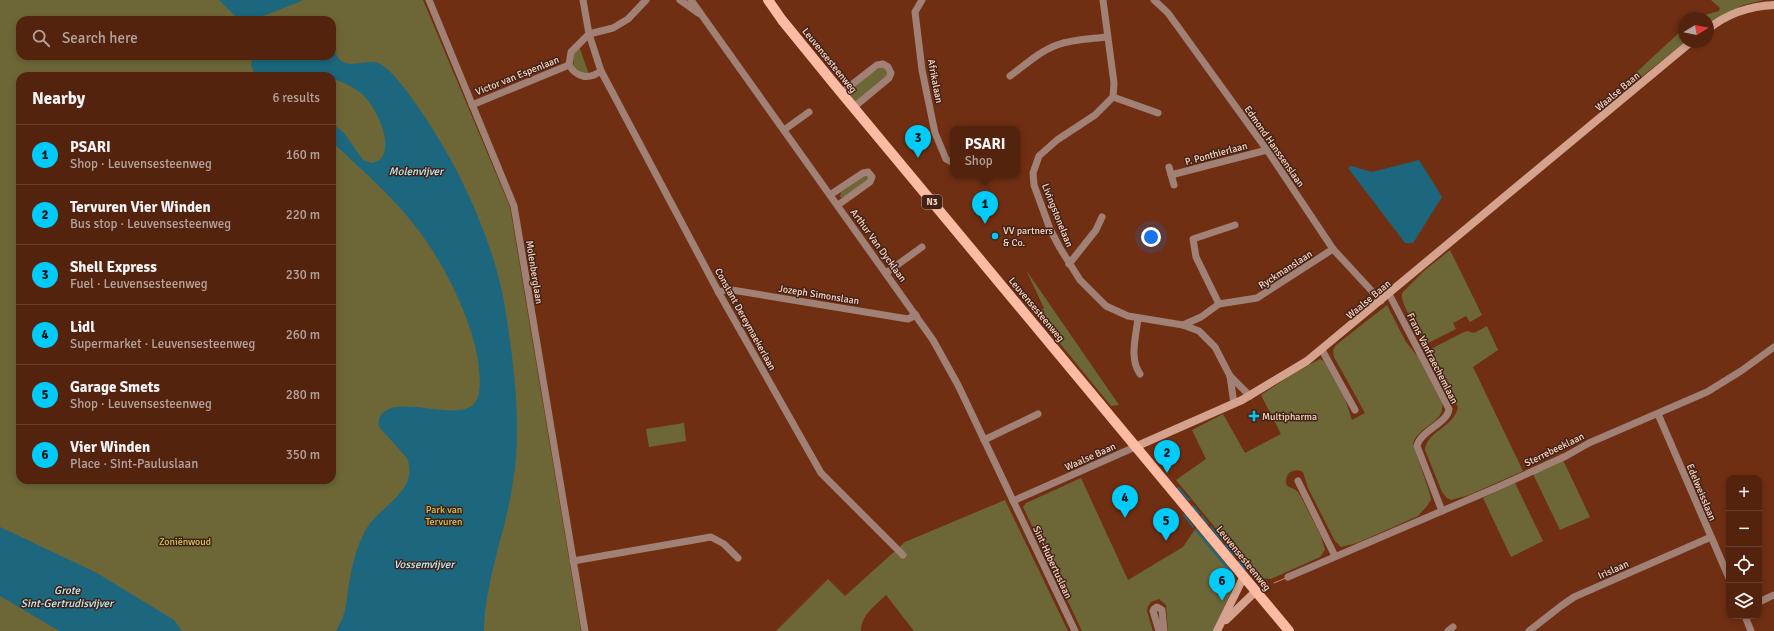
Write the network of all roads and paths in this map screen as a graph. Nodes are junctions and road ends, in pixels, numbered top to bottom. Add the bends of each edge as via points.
1 (429, 0) edge
2 (583, 0) edge
3 (646, 0) edge
4 (680, 0) edge
5 (691, 0) edge
6 (768, 0) edge
7 (922, 0) edge
8 (1103, 0) edge
9 (1154, 0) edge
10 (1774, 4) edge
11 (702, 16) junction
12 (1714, 24) edge
13 (589, 34) junction
14 (1107, 37) junction
15 (1684, 48) edge
16 (569, 65) junction
17 (601, 71) junction
18 (1010, 76) dead end
19 (841, 93) junction
20 (1113, 97) junction
21 (472, 104) junction
22 (854, 107) junction
23 (809, 112) dead end
24 (1158, 113) dead end
25 (784, 130) junction
26 (1267, 150) junction
27 (950, 161) edge
28 (1169, 167) dead end
29 (1171, 175) junction
30 (1174, 185) dead end
31 (830, 195) junction
32 (838, 205) junction
33 (1102, 217) dead end
34 (1235, 225) dead end
35 (922, 247) dead end
36 (1333, 249) junction
37 (1069, 264) junction
38 (886, 273) junction
39 (719, 292) junction
40 (1388, 294) junction
41 (1381, 301) junction
42 (1219, 304) junction
43 (916, 314) junction
44 (1201, 317) junction
45 (1138, 318) junction
46 (1183, 325) junction
47 (1199, 331) junction
48 (1774, 346) edge
49 (1322, 350) junction
50 (1140, 374) dead end
51 (1230, 376) junction
52 (1250, 396) junction
53 (1234, 404) junction
54 (1355, 410) dead end
55 (1038, 414) dead end
56 (1658, 414) junction
57 (984, 440) junction
58 (1135, 447) junction
59 (1298, 481) dead end
60 (1013, 501) junction
61 (1442, 511) junction
62 (1711, 537) junction
63 (903, 555) dead end
64 (1335, 556) junction
65 (738, 558) dead end
66 (573, 561) junction
67 (1726, 571) edge
68 (1244, 576) junction
69 (1288, 577) dead end
70 (1256, 591) junction
71 (1774, 595) edge
72 (1762, 601) edge
73 (1747, 619) edge
74 (1217, 630) edge
75 (585, 631) edge
76 (1075, 631) edge
77 (1159, 631) edge
78 (1164, 631) edge
79 (1289, 631) edge
80 (1529, 631) edge
81 (1751, 631) edge

1 - 21 street, Molenberglaan
2 - 13 street, Constant Dereymaekerlaan
3 - 13 street via 628,19 613,28
4 - 11 street, Arthur Van Dycklaan
5 - 11 street, Arthur Van Dycklaan
6 - 19 main road, Leuvensesteenweg / N3
7 - 27 street, Afrikalaan via 915,12 922,70 935,133 946,159
8 - 14 street
9 - 26 street, Edmond Hanssenslaan via 1168,13
10 - 12 street via 1736,12
11 - 25 street, Arthur Van Dycklaan
13 - 16 street via 571,52
13 - 17 street, Constant Dereymaekerlaan
14 - 18 street via 1057,45 1039,54
14 - 20 street via 1114,83
15 - 40 street, Waalse Baan
16 - 17 street via 574,73 580,76 594,76
16 - 21 street, Victor van Espenlaan
17 - 39 street, Constant Dereymaekerlaan
19 - 22 main road, Leuvensesteenweg / N3
19 - 22 street via 877,65 883,64 888,67 891,73 889,78
20 - 24 street
20 - 37 street, Livingstonelaan via 1095,115 1057,140 1039,156 1033,173 1037,196 1056,242
21 - 66 street, Molenberglaan via 514,206
22 - 58 main road, Leuvensesteenweg / N3
23 - 25 street
25 - 31 street, Arthur Van Dycklaan
26 - 29 street, P. Ponthierlaan
26 - 36 street, Edmond Hanssenslaan
28 - 29 street
29 - 30 street
31 - 32 street, Arthur Van Dycklaan
31 - 32 street via 864,173 871,174 870,182
32 - 38 street, Arthur Van Dycklaan
33 - 37 street via 1096,230
34 - 42 street via 1193,239 1196,257
35 - 38 street
36 - 41 street, Edmond Hanssenslaan
36 - 42 street, Ryckmanslaan via 1257,298
37 - 45 street, Livingstonelaan via 1080,280 1106,306
38 - 43 street, Arthur Van Dycklaan
39 - 43 street, Jozeph Simonslaan via 726,289 908,319
39 - 63 street, Constant Dereymaekerlaan via 821,473
40 - 41 street, Waalse Baan
40 - 61 street, Frans Vanfraechemlaan via 1449,409 1447,415 1419,440 1417,445
41 - 49 street, Waalse Baan
42 - 44 street, Ryckmanslaan
43 - 57 street, Arthur Van Dycklaan via 944,359
44 - 46 street, Ryckmanslaan
44 - 47 street
45 - 46 street, Livingstonelaan
45 - 50 street via 1133,358
46 - 47 street, Livingstonelaan
47 - 51 street, Livingstonelaan via 1215,347
48 - 56 street, Sterrebeeklaan via 1719,386
49 - 52 street, Waalse Baan
49 - 54 street
51 - 52 street, Livingstonelaan
51 - 53 street, Livingstonelaan
52 - 53 street, Waalse Baan
53 - 58 street, Waalse Baan
55 - 57 street
56 - 61 street, Sterrebeeklaan
56 - 62 street, Edelweisslaan
57 - 60 street, Arthur Van Dycklaan
58 - 60 street, Waalse Baan
58 - 68 main road, Leuvensesteenweg / N3
59 - 64 street
60 - 76 street, Sint-Hubertuslaan
61 - 64 street, Sterrebeeklaan
62 - 67 street, Edelweisslaan
62 - 80 street, Irislaan via 1570,599
64 - 69 street, Sterrebeeklaan
65 - 66 street via 724,544 711,537
66 - 75 street, Molenberglaan
68 - 70 main road, Leuvensesteenweg / N3
68 - 74 street
70 - 74 street via 1232,612
70 - 79 main road, Leuvensesteenweg / N3
71 - 72 street
73 - 81 street
77 - 78 street via 1153,611 1157,607 1162,610

